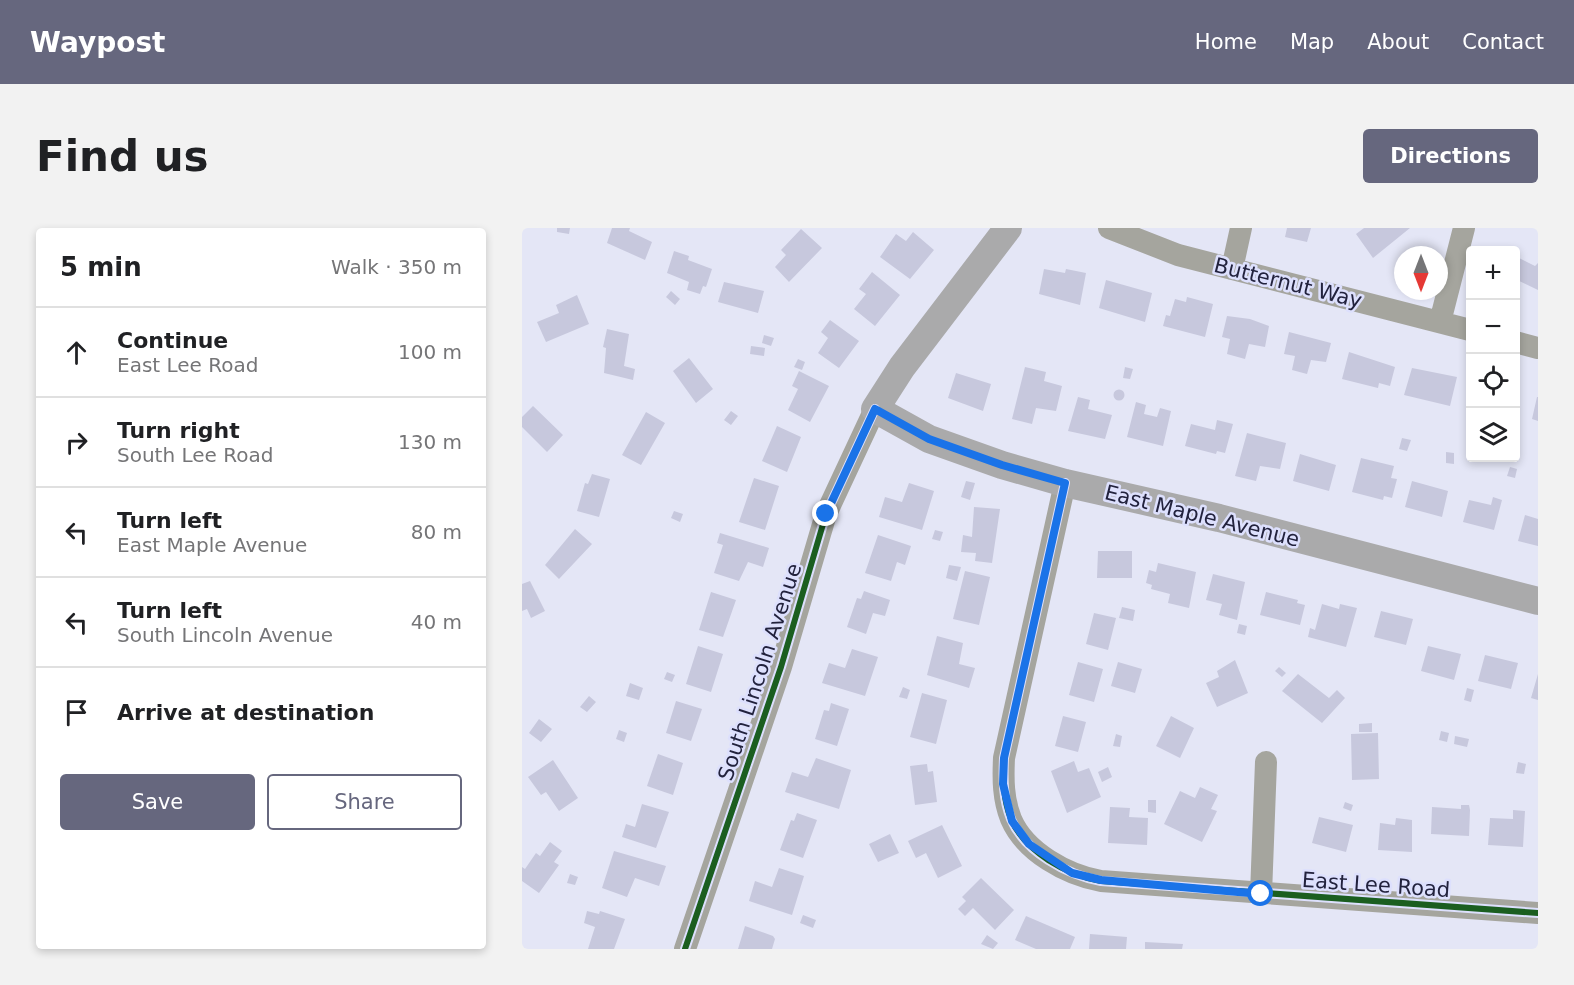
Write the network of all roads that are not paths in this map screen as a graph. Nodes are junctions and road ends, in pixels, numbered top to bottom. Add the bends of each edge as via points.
1 (1008, 228) edge
2 (1108, 228) edge
3 (1241, 228) edge
4 (1464, 228) edge
5 (1232, 269) junction
6 (1440, 322) junction
7 (1466, 329) edge
8 (1520, 343) edge
9 (1538, 348) edge
10 (875, 409) junction
11 (1065, 483) junction
12 (1538, 600) edge
13 (1266, 762) dead end
14 (1261, 894) junction
15 (1538, 913) edge
16 (686, 949) edge

1 - 10 main road, South Lincoln Avenue via 902,367
2 - 5 street, Butternut Way via 1178,255
3 - 5 street
4 - 6 street
5 - 6 street, Butternut Way
6 - 7 street, Butternut Way
8 - 9 street
10 - 11 main road, East Maple Avenue via 929,439
10 - 16 street, South Lincoln Avenue via 826,514 781,668
11 - 12 main road, East Maple Avenue via 1219,518
11 - 14 street, East Lee Road via 1004,758 1003,784 1015,826 1049,860 1086,878
13 - 14 street
14 - 15 street, East Lee Road

